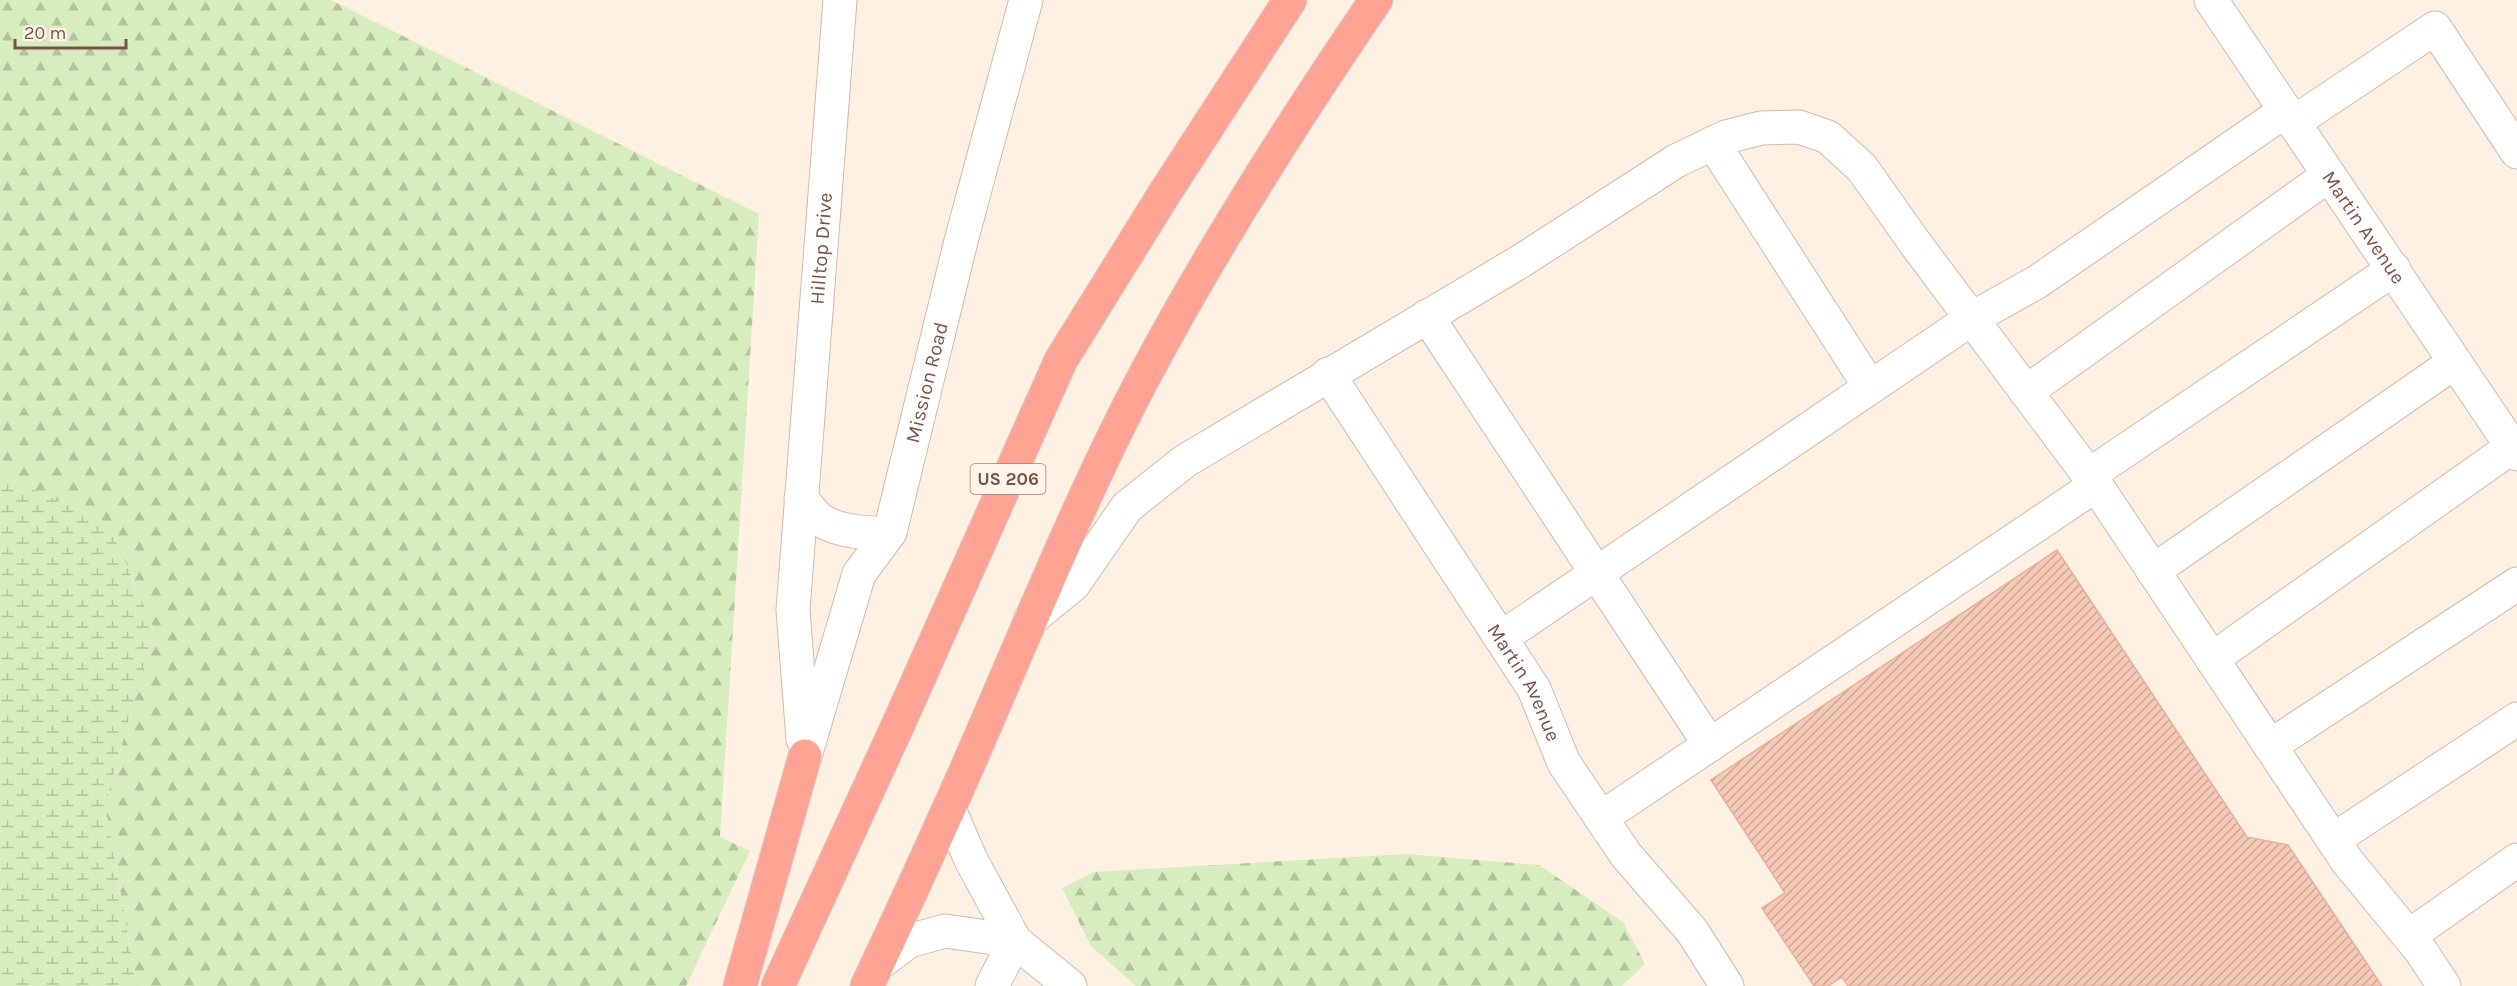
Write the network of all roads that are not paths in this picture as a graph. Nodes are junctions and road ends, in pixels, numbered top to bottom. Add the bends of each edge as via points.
1 (840, 0) edge
2 (1026, 0) edge
3 (1290, 0) edge
4 (1376, 0) edge
5 (2211, 0) edge
6 (2289, 117) junction
7 (1713, 143) junction
8 (2517, 152) edge
9 (2330, 175) junction
10 (2394, 269) junction
11 (1427, 316) junction
12 (1971, 319) junction
13 (2455, 362) junction
14 (1328, 374) junction
15 (1870, 387) junction
16 (2026, 392) junction
17 (2515, 451) edge
18 (2092, 480) junction
19 (801, 498) junction
20 (890, 532) junction
21 (2153, 571) junction
22 (1596, 573) junction
23 (2517, 584) edge
24 (1030, 620) junction
25 (1501, 638) junction
26 (2211, 658) junction
27 (2517, 718) edge
28 (1710, 745) junction
29 (2270, 746) junction
30 (805, 756) junction
31 (949, 809) junction
32 (1601, 818) junction
33 (2333, 840) junction
34 (2517, 860) edge
35 (2409, 936) junction
36 (1015, 940) junction
37 (872, 975) edge
38 (740, 986) edge
39 (778, 986) edge
40 (992, 986) edge
41 (1070, 986) edge
42 (1727, 986) edge
43 (2444, 986) edge

1 - 19 street, Hilltop Drive
2 - 20 street, Mission Road via 964,230
3 - 39 highway, US 206 via 1061,360
4 - 24 highway via 1225,233 1158,352
5 - 6 street, Martin Avenue
6 - 8 street via 2434,28
6 - 9 street, Martin Avenue
6 - 12 street via 2037,282
7 - 11 street via 1676,161
7 - 12 street via 1761,129 1799,127 1827,137 1862,168
7 - 15 street
9 - 10 street, Martin Avenue
9 - 16 street
10 - 13 street, Martin Avenue
10 - 18 street
11 - 14 street
11 - 22 street
12 - 15 street
12 - 16 street
13 - 17 street, Martin Avenue
13 - 21 street
14 - 24 street via 1185,460 1127,507 1073,585
14 - 25 street, Martin Avenue
15 - 22 street
16 - 18 street
17 - 26 street
18 - 21 street
18 - 28 street
19 - 20 street via 818,518 844,529 872,534
19 - 30 street, Hilltop Drive via 792,610
20 - 30 street, Mission Road via 859,574
21 - 26 street
22 - 25 street
22 - 28 street
23 - 29 street
24 - 31 highway
25 - 32 street, Martin Avenue via 1534,689 1564,763
26 - 29 street
27 - 33 street
28 - 32 street
29 - 33 street
30 - 38 highway
31 - 36 street via 971,860
31 - 37 highway
32 - 42 street, Martin Avenue via 1626,855 1692,931
33 - 35 street
34 - 35 street
35 - 43 street
36 - 37 street via 945,931 909,940
36 - 40 street
36 - 41 street

